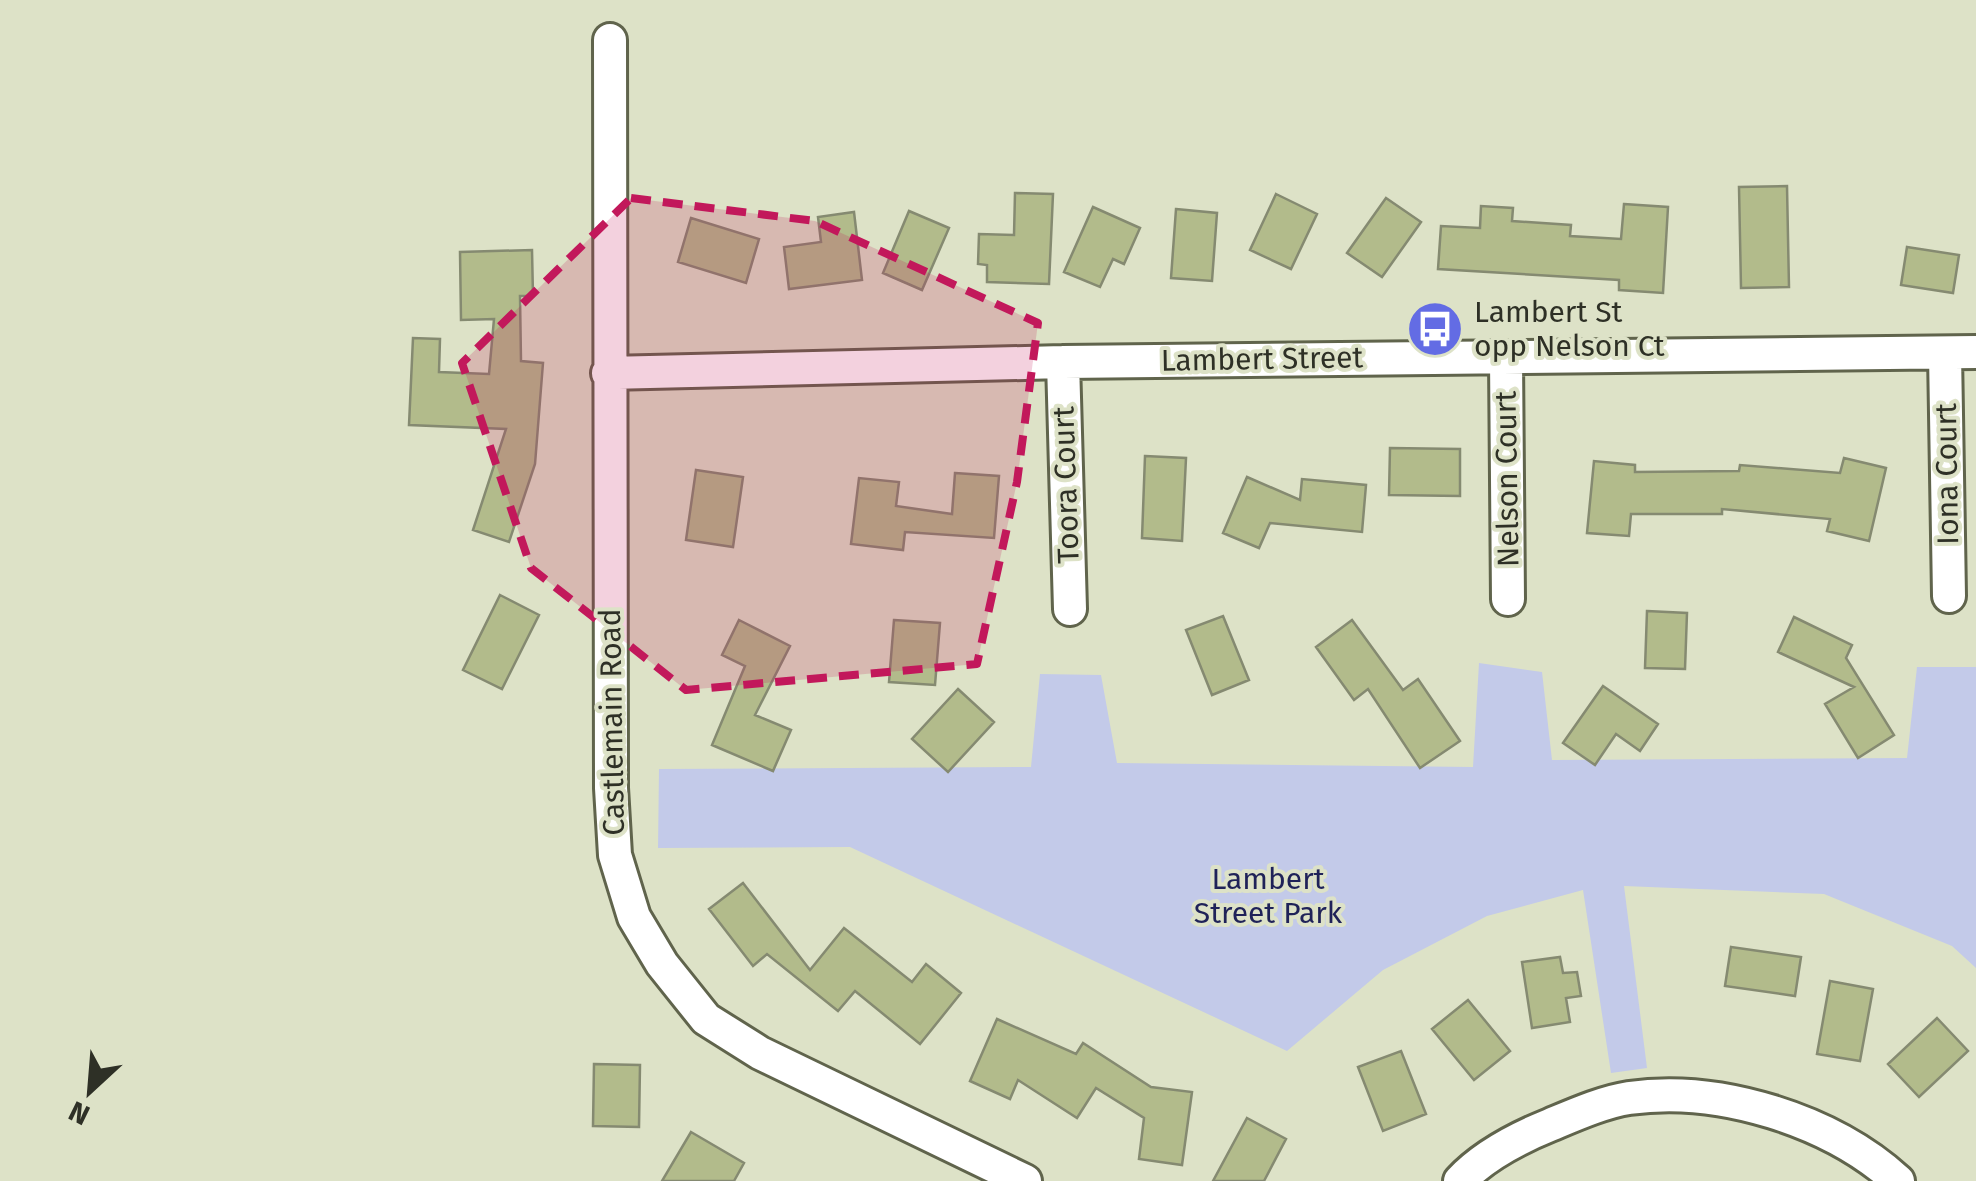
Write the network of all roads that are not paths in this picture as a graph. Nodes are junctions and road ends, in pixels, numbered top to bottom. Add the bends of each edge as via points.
1 (610, 40) dead end
2 (1960, 352) edge
3 (1506, 358) junction
4 (1062, 362) junction
5 (608, 373) junction
6 (1949, 596) dead end
7 (1508, 599) dead end
8 (1070, 609) dead end
9 (1026, 1181) edge
10 (1460, 1181) edge
11 (1898, 1181) edge

1 - 5 street, Castlemain Road
2 - 3 street, Lambert Street
2 - 6 street, Iona Court
3 - 4 street, Lambert Street
3 - 7 street, Nelson Court
4 - 5 street, Lambert Street
4 - 8 street, Toora Court
5 - 9 street, Castlemain Road via 611,788 615,855 634,917 706,1019 760,1054
10 - 11 street via 1522,1136 1575,1114 1629,1098 1700,1097 1770,1109 1837,1139

